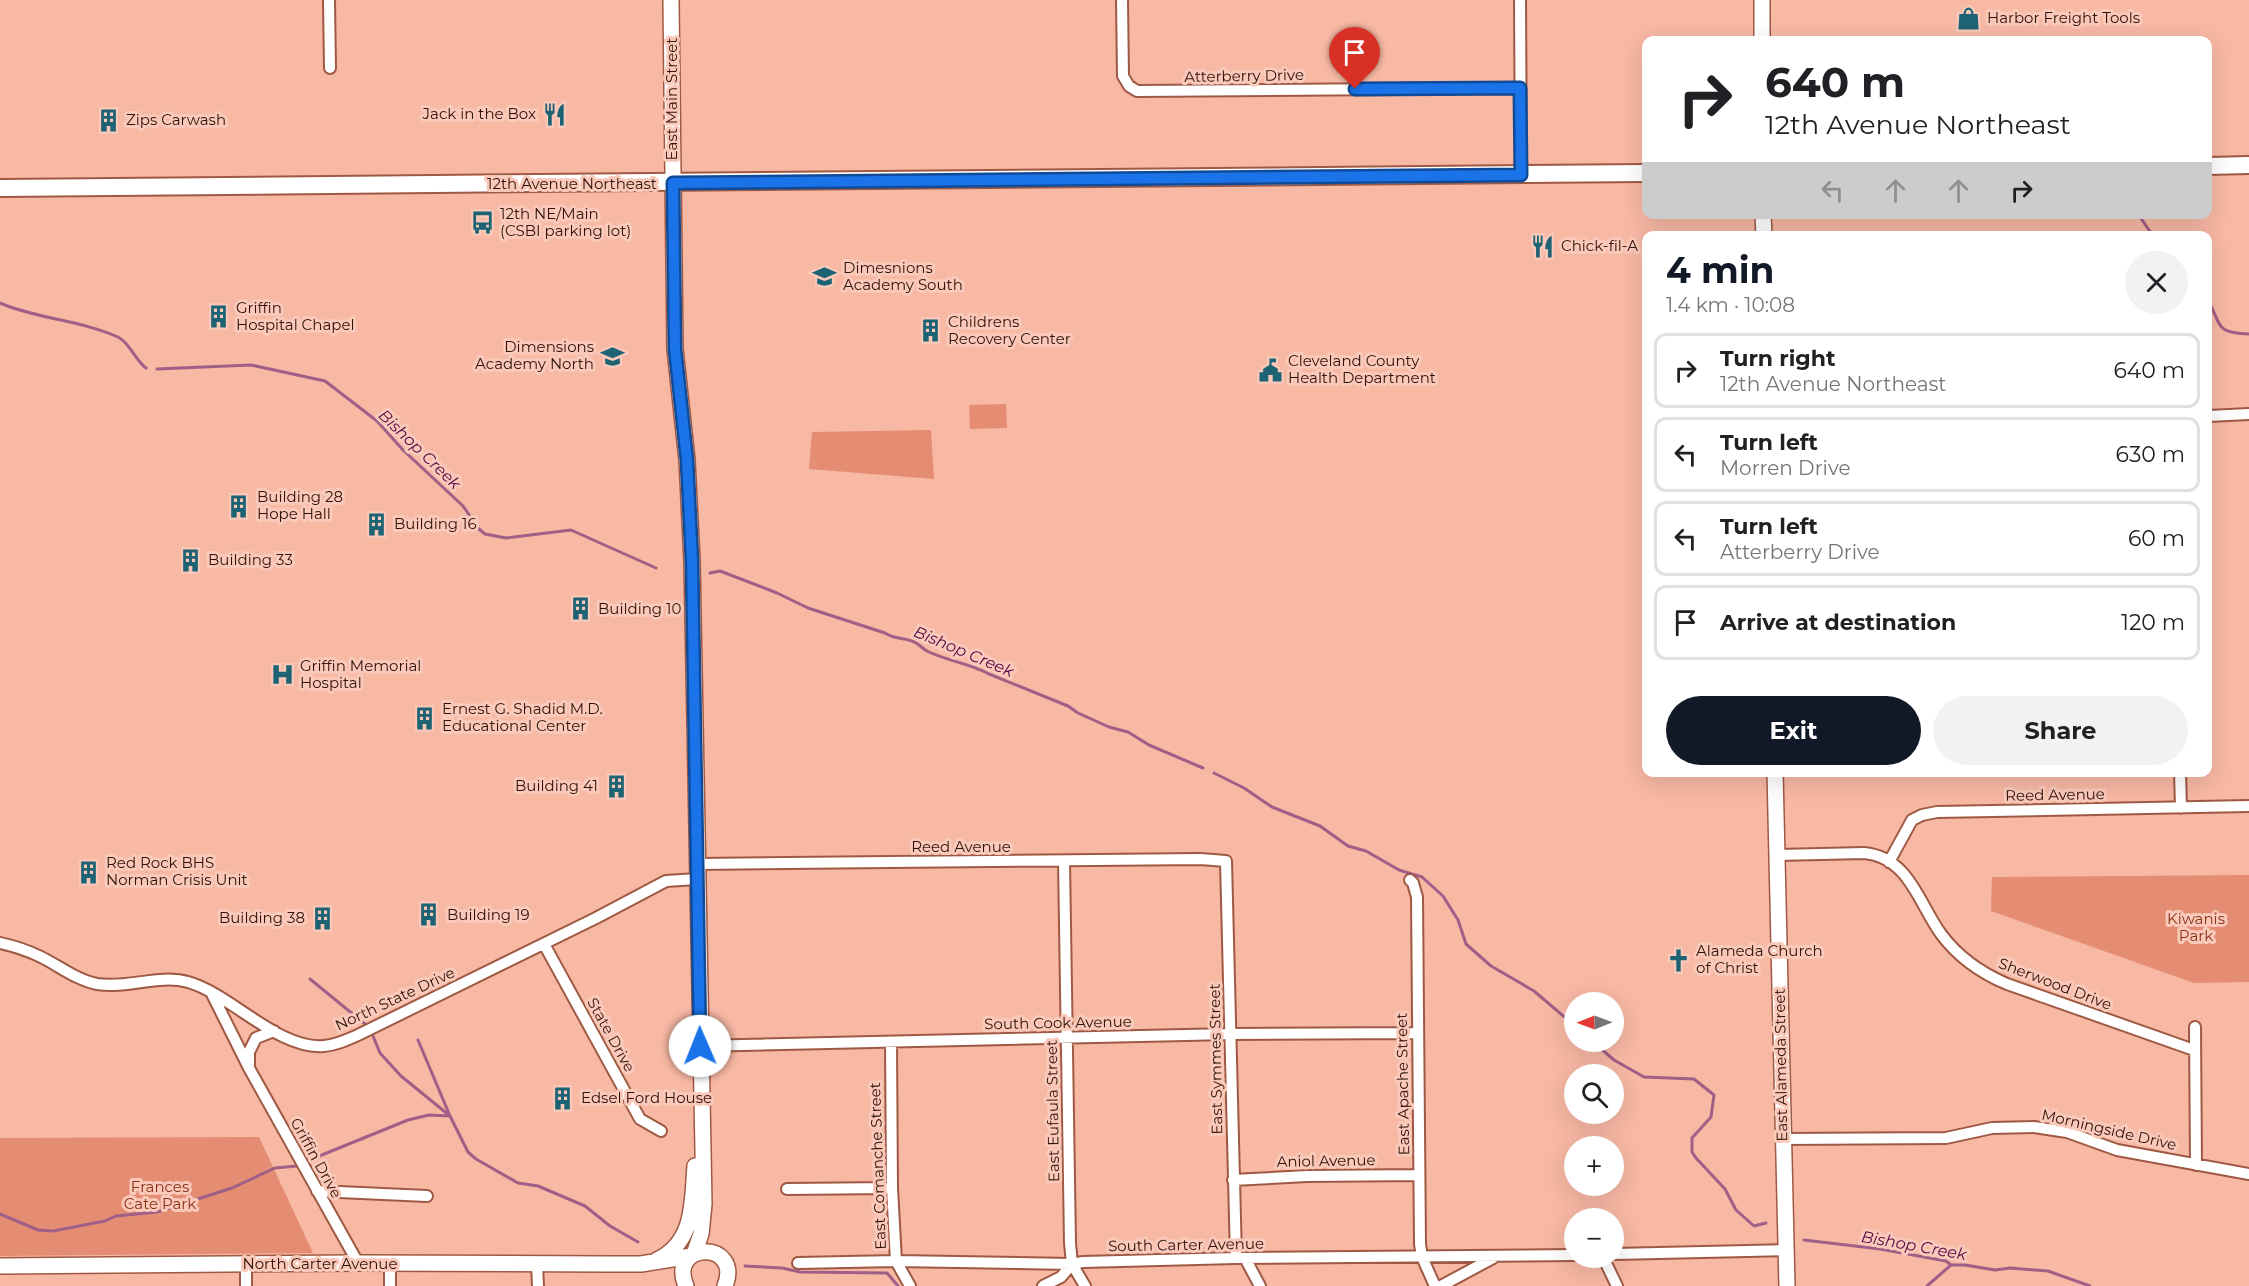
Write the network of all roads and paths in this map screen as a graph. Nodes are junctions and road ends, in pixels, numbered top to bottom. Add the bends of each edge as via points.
1 (330, 0) edge
2 (671, 0) edge
3 (1122, 0) edge
4 (1520, 0) edge
5 (1762, 0) edge
6 (1762, 36) edge
7 (330, 68) dead end
8 (1520, 88) junction
9 (2249, 165) edge
10 (2212, 166) edge
11 (1642, 173) edge
12 (1521, 175) junction
13 (673, 183) junction
14 (0, 188) edge
15 (2249, 414) edge
16 (2212, 416) edge
17 (1775, 777) edge
18 (2180, 777) edge
19 (2249, 806) edge
20 (2181, 808) junction
21 (1777, 855) junction
22 (1064, 861) junction
23 (1226, 861) joint
24 (1889, 862) junction
25 (697, 871) junction
26 (1410, 880) dead end
27 (0, 943) edge
28 (544, 944) junction
29 (211, 992) junction
30 (2195, 1027) dead end
31 (274, 1031) junction
32 (1417, 1033) junction
33 (1231, 1034) junction
34 (1067, 1037) junction
35 (891, 1042) junction
36 (700, 1046) junction
37 (2194, 1050) junction
38 (249, 1068) junction
39 (701, 1091) junction
40 (661, 1131) dead end
41 (1783, 1139) junction
42 (2196, 1165) junction
43 (2249, 1174) edge
44 (1419, 1175) junction
45 (1233, 1179) junction
46 (892, 1188) junction
47 (787, 1189) dead end
48 (317, 1191) junction
49 (427, 1196) dead end
50 (704, 1204) junction
51 (1786, 1250) junction
52 (717, 1254) junction
53 (1624, 1254) edge
54 (692, 1255) junction
55 (1564, 1255) edge
56 (1422, 1257) junction
57 (1495, 1257) junction
58 (1240, 1258) junction
59 (896, 1261) junction
60 (647, 1262) junction
61 (358, 1263) junction
62 (390, 1263) junction
63 (798, 1263) dead end
64 (246, 1264) junction
65 (537, 1264) junction
66 (1072, 1264) junction
67 (0, 1266) edge
68 (1608, 1268) edge
69 (685, 1282) edge
70 (727, 1283) edge
71 (246, 1286) edge
72 (390, 1286) edge
73 (538, 1286) edge
74 (910, 1286) edge
75 (1043, 1286) edge
76 (1085, 1286) edge
77 (1260, 1286) edge
78 (1435, 1286) edge
79 (1441, 1286) edge
80 (1617, 1286) edge
81 (1787, 1286) edge

1 - 7 street
2 - 13 street, East Main Street
3 - 8 street, Atterberry Drive via 1123,76 1137,91
4 - 8 street
5 - 6 street
8 - 12 street
9 - 10 main road
11 - 12 main road, 12th Avenue Northeast
12 - 13 main road, 12th Avenue Northeast
13 - 14 main road, 12th Avenue Northeast
13 - 25 street, East Main Street via 675,349 687,460 692,561
15 - 16 street
17 - 21 street, East Alameda Street
18 - 20 street
19 - 20 street, Reed Avenue
20 - 24 street, Reed Avenue via 1937,812 1912,820
21 - 24 street, Sherwood Drive via 1869,854
21 - 41 street, East Alameda Street
22 - 23 street, Reed Avenue
22 - 25 street, Reed Avenue
22 - 34 street, East Eufaula Street
23 - 33 street, East Symmes Street
24 - 37 street, Sherwood Drive via 1913,884 1955,950 1984,972 2007,984
25 - 28 street, North State Drive via 666,881
25 - 36 street, East Main Street
26 - 32 street, East Apache Street via 1417,897
27 - 29 street, North State Drive via 25,950 98,984 181,980
28 - 31 street, North State Drive via 338,1043 316,1046
28 - 40 street, State Drive via 640,1119
29 - 31 street, North State Drive
29 - 38 street, Griffin Drive
30 - 37 street
31 - 38 street via 256,1038 249,1052
32 - 33 street, South Cook Avenue
32 - 44 street, East Apache Street
33 - 34 street, South Cook Avenue
33 - 45 street, East Symmes Street
34 - 35 street, South Cook Avenue
34 - 66 street, East Eufaula Street
35 - 36 street, South Cook Avenue
35 - 46 street, East Comanche Street
36 - 39 street, East Main Street
37 - 42 street
38 - 48 street, Griffin Drive
39 - 50 street, East Main Street
39 - 60 street via 690,1221 675,1248
41 - 42 street, Morningside Drive via 1946,1138 1992,1128 2034,1127 2067,1132 2116,1150
41 - 51 street, East Alameda Street
42 - 43 street, Morningside Drive
44 - 45 street, Aniol Avenue
44 - 56 street, East Apache Street
45 - 58 street, East Symmes Street
46 - 47 street
46 - 59 street, East Comanche Street
48 - 49 street
48 - 61 street, Griffin Drive
50 - 52 street, East Main Street
50 - 54 street, East Main Street via 701,1234
51 - 53 street
51 - 81 street, East Alameda Street
52 - 54 street, North Carter Avenue via 702,1251
52 - 70 street, East Main Street via 726,1263
54 - 60 street, North Carter Avenue
54 - 69 street, East Main Street via 685,1263
55 - 57 street, South Carter Avenue
56 - 57 street, South Carter Avenue
56 - 58 street, South Carter Avenue
56 - 78 street, East Apache Street
57 - 79 street
58 - 66 street, South Carter Avenue
58 - 77 street, East Symmes Street
59 - 63 street, South Carter Avenue
59 - 66 street, South Carter Avenue
59 - 74 street, East Comanche Street
60 - 65 street, North Carter Avenue
60 - 69 street, North Carter Avenue via 673,1271
61 - 62 street, North Carter Avenue
61 - 64 street, North Carter Avenue
62 - 65 street, North Carter Avenue
62 - 72 street
64 - 67 street, North Carter Avenue
64 - 71 street
65 - 73 street
66 - 75 street
66 - 76 street, East Eufaula Street
68 - 80 street

